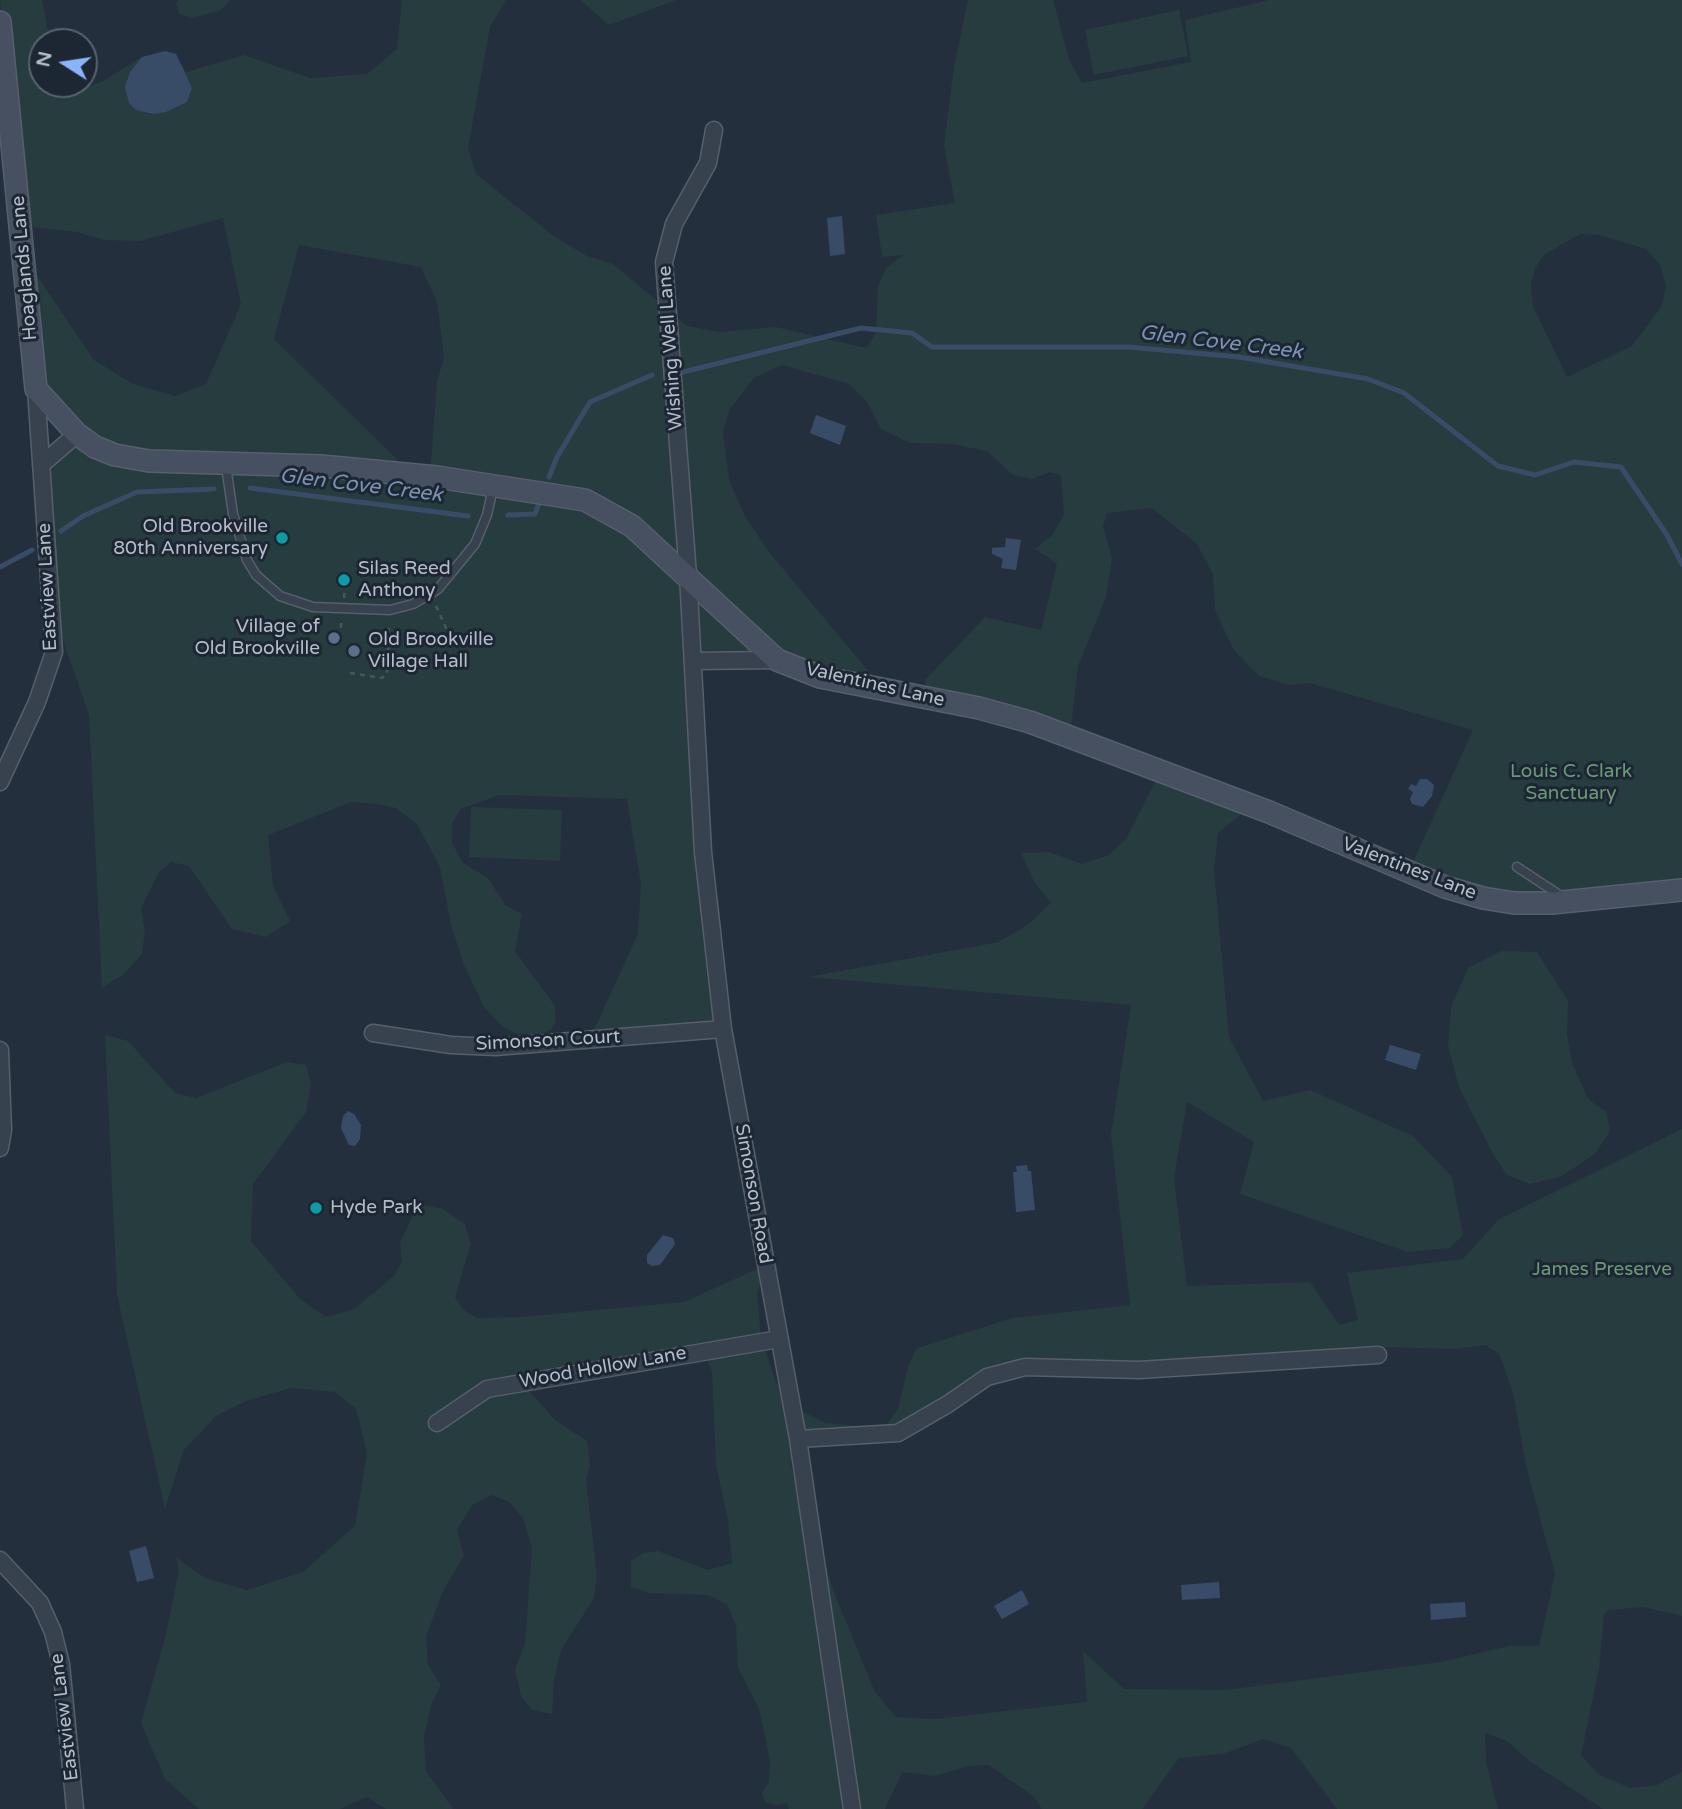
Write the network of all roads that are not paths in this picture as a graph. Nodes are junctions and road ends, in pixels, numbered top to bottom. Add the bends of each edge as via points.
1 (0, 22) edge
2 (5, 108) edge
3 (714, 131) dead end
4 (0, 159) edge
5 (17, 185) junction
6 (36, 389) junction
7 (77, 434) junction
8 (225, 463) junction
9 (41, 465) junction
10 (494, 485) junction
11 (688, 575) junction
12 (777, 660) junction
13 (693, 661) junction
14 (0, 782) edge
15 (1517, 867) dead end
16 (1682, 890) edge
17 (1570, 902) junction
18 (723, 1029) junction
19 (373, 1033) dead end
20 (0, 1050) edge
21 (2, 1130) edge
22 (0, 1149) edge
23 (779, 1339) junction
24 (1378, 1355) dead end
25 (437, 1423) dead end
26 (797, 1439) junction
27 (0, 1560) edge
28 (75, 1809) edge
29 (852, 1809) edge

1 - 2 street, Hoaglands Lane
2 - 5 street, Hoaglands Lane
3 - 11 street, Wishing Well Lane via 708,163 674,224 664,262
4 - 5 street
5 - 6 street, Hoaglands Lane
6 - 7 street, Valentines Lane
6 - 9 street, Eastview Lane
7 - 8 street, Valentines Lane via 95,447 127,457
7 - 9 street
8 - 10 street, Valentines Lane via 321,466
8 - 10 lane via 247,560 281,596 313,607 390,610 414,604 438,589 475,544
9 - 14 street, Eastview Lane via 54,652
10 - 11 street, Valentines Lane via 585,500 632,526
11 - 12 street, Valentines Lane
11 - 13 street, Simonson Road
12 - 13 street
12 - 17 street, Valentines Lane via 820,677 1030,722 1261,809 1445,887 1514,903
13 - 18 street, Simonson Road via 703,852
15 - 17 lane
16 - 17 street, Valentines Lane
18 - 19 street, Simonson Court via 495,1047
18 - 23 street, Simonson Road
20 - 21 street
21 - 22 street
23 - 25 street, Wood Hollow Lane via 487,1389
23 - 26 street, Simonson Road
24 - 26 street via 1139,1370 1024,1367 987,1377 898,1433
26 - 29 street, Simonson Road
27 - 28 street, Eastview Lane via 40,1603 53,1632 61,1664

